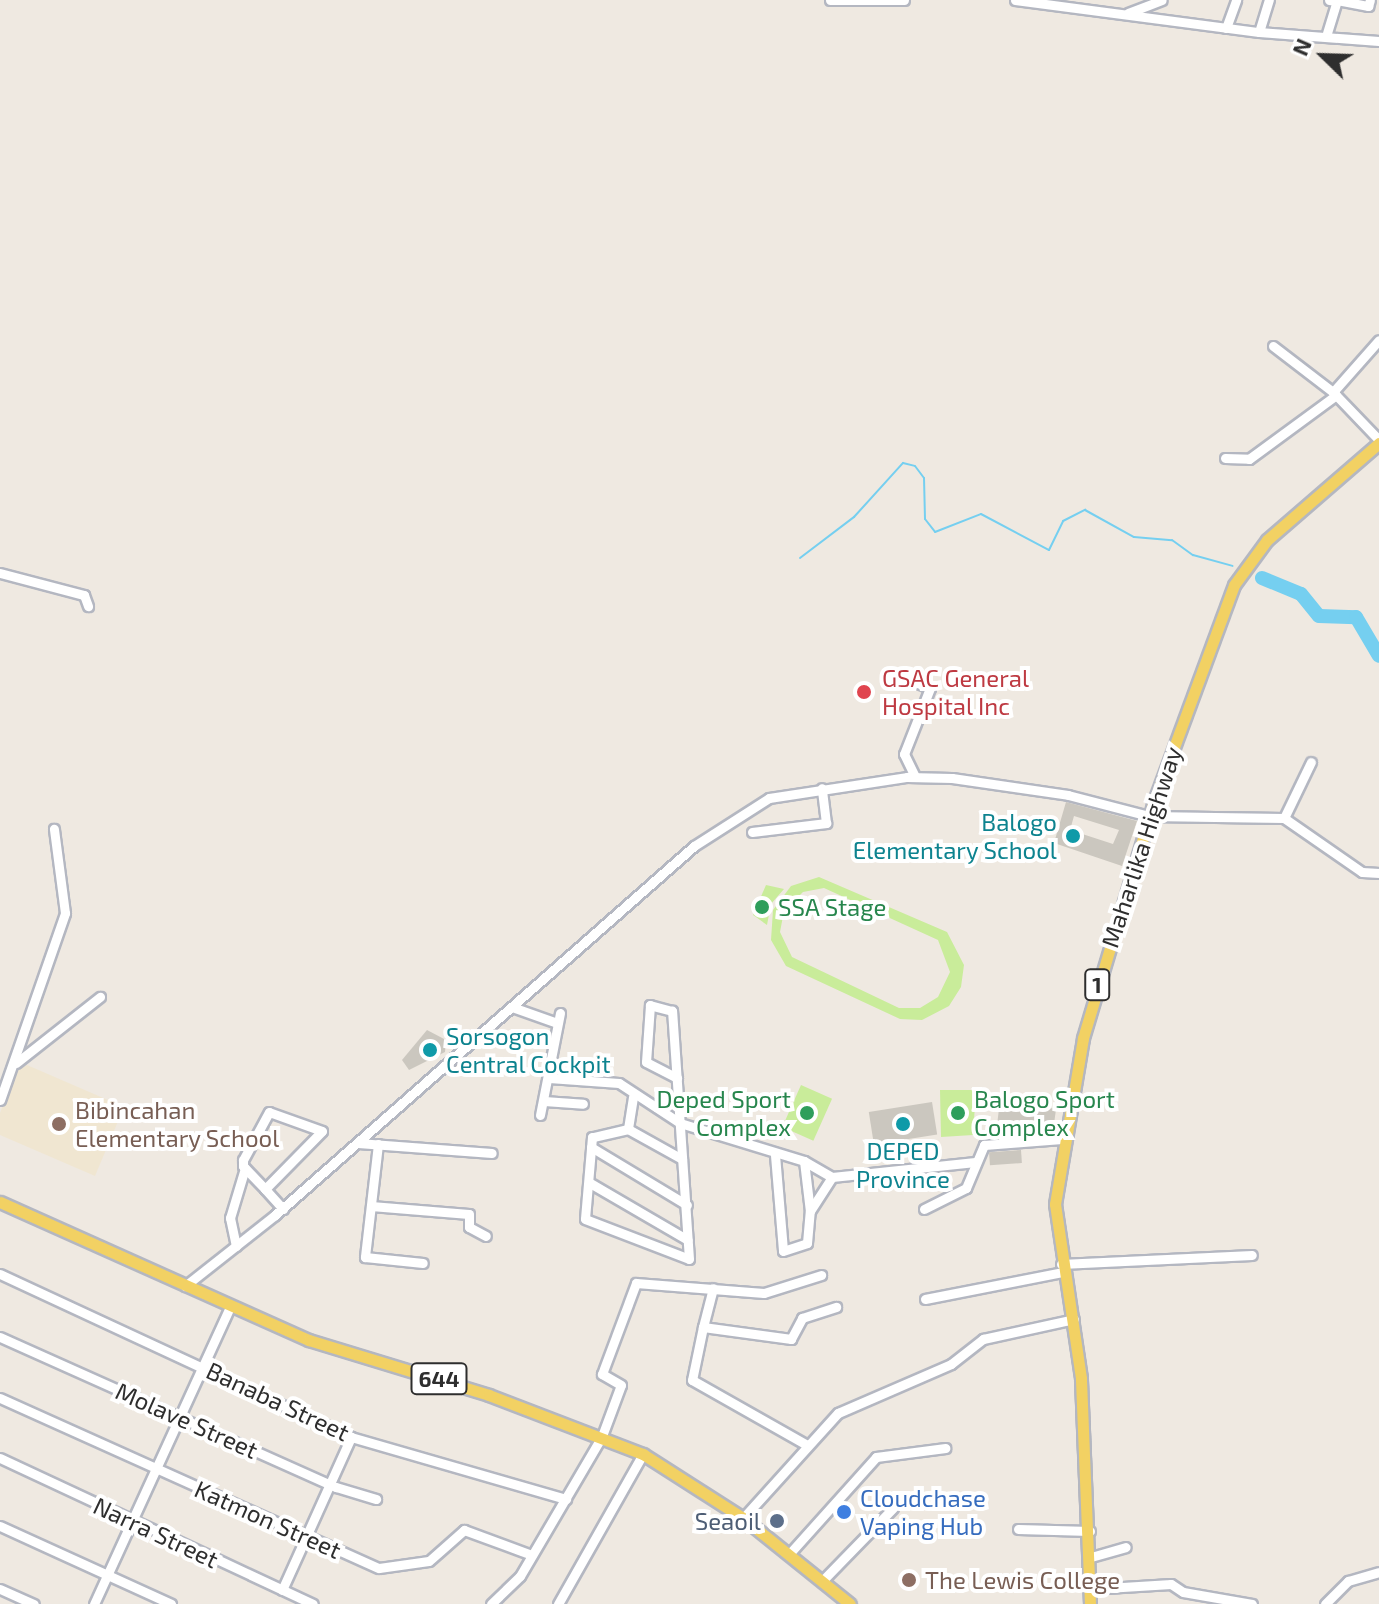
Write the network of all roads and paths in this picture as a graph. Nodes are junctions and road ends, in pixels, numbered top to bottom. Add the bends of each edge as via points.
1 (830, 0) edge
2 (904, 0) edge
3 (1015, 0) edge
4 (1075, 0) edge
5 (1162, 0) edge
6 (1236, 0) edge
7 (1269, 0) edge
8 (1334, 0) edge
9 (1370, 0) edge
10 (1060, 3) edge
11 (1125, 14) junction
12 (1226, 28) junction
13 (1259, 32) junction
14 (1327, 33) junction
15 (1379, 41) edge
16 (1379, 340) edge
17 (1273, 346) dead end
18 (1335, 393) junction
19 (1379, 442) edge
20 (1225, 458) dead end
21 (0, 573) edge
22 (88, 606) dead end
23 (893, 673) dead end
24 (1311, 762) dead end
25 (915, 777) junction
26 (822, 788) junction
27 (1149, 816) junction
28 (1284, 818) junction
29 (54, 829) dead end
30 (752, 832) dead end
31 (1379, 873) edge
32 (100, 997) dead end
33 (512, 1007) junction
34 (16, 1063) junction
35 (549, 1078) junction
36 (677, 1078) junction
37 (633, 1097) junction
38 (0, 1100) edge
39 (544, 1101) junction
40 (583, 1104) dead end
41 (540, 1115) dead end
42 (680, 1123) junction
43 (628, 1129) junction
44 (1062, 1139) junction
45 (358, 1143) junction
46 (378, 1144) junction
47 (591, 1147) junction
48 (492, 1153) dead end
49 (775, 1155) junction
50 (682, 1159) junction
51 (804, 1161) junction
52 (975, 1162) junction
53 (245, 1168) junction
54 (832, 1177) junction
55 (590, 1183) junction
56 (265, 1189) junction
57 (0, 1202) edge
58 (687, 1205) junction
59 (371, 1206) junction
60 (283, 1209) junction
61 (924, 1209) dead end
62 (810, 1211) junction
63 (486, 1236) dead end
64 (688, 1240) junction
65 (236, 1246) junction
66 (1252, 1255) dead end
67 (423, 1263) dead end
68 (1062, 1268) junction
69 (0, 1274) edge
70 (821, 1275) dead end
71 (185, 1286) junction
72 (713, 1288) junction
73 (925, 1299) dead end
74 (230, 1307) junction
75 (836, 1307) dead end
76 (1074, 1319) junction
77 (703, 1327) junction
78 (0, 1337) edge
79 (203, 1366) junction
80 (0, 1398) edge
81 (179, 1417) junction
82 (602, 1436) junction
83 (351, 1437) junction
84 (807, 1445) junction
85 (945, 1448) dead end
86 (643, 1454) junction
87 (0, 1458) edge
88 (155, 1468) junction
89 (330, 1484) junction
90 (376, 1499) dead end
91 (566, 1499) junction
92 (893, 1508) dead end
93 (743, 1518) junction
94 (132, 1522) junction
95 (0, 1526) edge
96 (1018, 1529) dead end
97 (1090, 1531) junction
98 (307, 1537) junction
99 (1126, 1547) dead end
100 (790, 1553) junction
101 (532, 1555) junction
102 (1091, 1557) junction
103 (1379, 1572) edge
104 (107, 1575) junction
105 (822, 1581) junction
106 (0, 1589) edge
107 (1090, 1589) junction
108 (282, 1590) junction
109 (34, 1604) edge
110 (94, 1604) edge
111 (171, 1604) edge
112 (313, 1604) edge
113 (491, 1604) edge
114 (558, 1604) edge
115 (850, 1604) edge
116 (1090, 1604) edge
117 (1252, 1604) edge
118 (1325, 1604) edge

1 - 2 street
3 - 10 street
4 - 10 street
5 - 11 street
6 - 12 street
7 - 13 street
8 - 9 street via 1368,6
8 - 14 street
10 - 11 street
11 - 12 street
12 - 13 street
13 - 14 street
14 - 15 street
16 - 18 street
17 - 18 street
18 - 19 street
18 - 20 street via 1259,453 1244,461
19 - 27 main road, Maharlika Highway / 1 via 1267,540 1234,585
21 - 22 street via 79,593
23 - 25 street via 930,688 904,754
24 - 28 street
25 - 26 street
25 - 27 street via 1068,795
26 - 30 street via 826,823
26 - 33 street via 769,798 694,846
27 - 28 street
27 - 44 main road, Maharlika Highway / 1 via 1093,998
28 - 31 street via 1362,872
29 - 34 street via 65,913
32 - 34 street
33 - 35 street via 558,1018
33 - 45 street
34 - 38 street
35 - 37 street via 619,1083
35 - 39 street
36 - 36 street via 672,1011 650,1005 646,1062
36 - 42 street
37 - 42 street
37 - 43 street
39 - 40 street
39 - 41 street
42 - 49 street
42 - 50 street
43 - 47 street via 592,1137
43 - 50 street
44 - 52 street via 984,1145
44 - 68 main road, Maharlika Highway / 1 via 1055,1204
45 - 46 street
45 - 60 street
46 - 48 street
46 - 59 street
47 - 55 street
47 - 58 street
49 - 51 street
49 - 62 street via 783,1251 807,1243
50 - 58 street
51 - 54 street
51 - 62 street
52 - 54 street
52 - 61 street via 966,1188
53 - 56 street
53 - 56 street via 243,1160 269,1112 322,1131
53 - 65 street via 230,1218
54 - 62 street
55 - 64 street
55 - 64 street via 585,1219 653,1250 689,1259
56 - 60 street
57 - 71 main road, 644
58 - 64 street
59 - 63 street via 469,1214 469,1227
59 - 67 street via 367,1260
60 - 65 street
65 - 71 street
66 - 68 street
68 - 73 street
68 - 76 main road, Maharlika Highway / 1
69 - 79 street, Banaba Street
70 - 72 street via 764,1293
71 - 74 main road, 644
72 - 77 street
72 - 82 street via 636,1283 602,1374 621,1385
74 - 79 street
74 - 82 main road, 644
75 - 77 street via 802,1318 791,1339
76 - 84 street via 983,1339 951,1364 838,1413
76 - 97 main road, Maharlika Highway / 1
77 - 84 street via 692,1380
78 - 81 street, Molave Street
79 - 81 street
79 - 83 street, Banaba Street
80 - 88 street, Katmon Street
81 - 88 street
81 - 89 street, Molave Street
82 - 86 main road, 644
82 - 91 street
83 - 89 street
83 - 91 street, Banaba Street
84 - 93 street
85 - 100 street via 876,1457
86 - 93 main road, 644
86 - 114 street
87 - 94 street, Narra Street
88 - 94 street
88 - 98 street, Katmon Street
89 - 90 street, Molave Street
89 - 98 street
91 - 101 street
92 - 105 street
93 - 100 main road, 644
94 - 104 street
94 - 108 street, Narra Street
95 - 104 street
96 - 97 street
97 - 102 main road, Maharlika Highway / 1
98 - 101 street, Katmon Street via 391,1571 429,1561 464,1530
98 - 108 street
99 - 102 street
100 - 105 main road, 644
101 - 113 street
102 - 107 main road, Maharlika Highway / 1
103 - 118 street via 1348,1581
104 - 110 street
104 - 111 street
105 - 115 main road, 644
106 - 109 street
107 - 116 main road, Maharlika Highway / 1
107 - 117 street via 1171,1584 1183,1592
108 - 112 street, Narra Street

